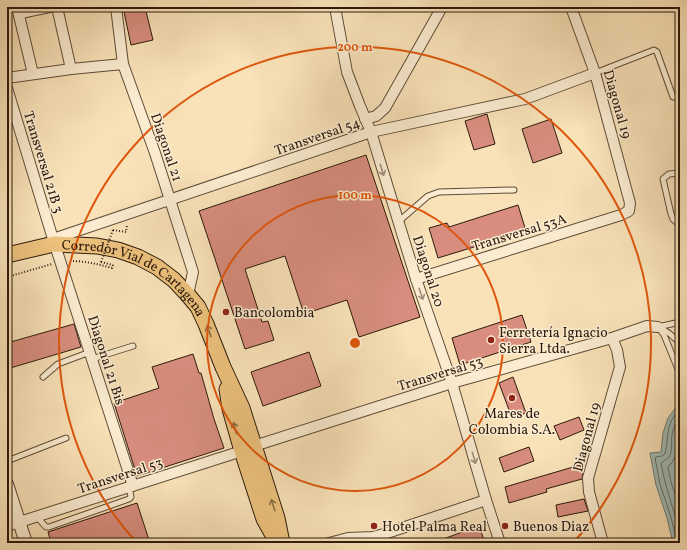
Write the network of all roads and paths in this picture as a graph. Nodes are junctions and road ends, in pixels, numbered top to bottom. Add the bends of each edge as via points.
1 (58, 7) edge
2 (116, 7) edge
3 (335, 7) edge
4 (442, 7) edge
5 (571, 7) edge
6 (18, 12) edge
7 (123, 64) junction
8 (71, 68) junction
9 (595, 73) junction
10 (33, 74) junction
11 (7, 78) edge
12 (7, 88) edge
13 (673, 97) dead end
14 (366, 119) junction
15 (371, 132) junction
16 (680, 173) edge
17 (514, 190) dead end
18 (170, 200) junction
19 (629, 211) joint
20 (398, 222) junction
21 (680, 225) edge
22 (126, 232) dead end
23 (54, 242) junction
24 (33, 249) junction
25 (7, 255) edge
26 (7, 260) edge
27 (113, 265) dead end
28 (416, 279) junction
29 (188, 295) junction
30 (680, 322) edge
31 (658, 327) junction
32 (612, 338) junction
33 (680, 343) edge
34 (133, 346) dead end
35 (91, 356) junction
36 (680, 374) edge
37 (43, 377) dead end
38 (452, 383) junction
39 (66, 438) dead end
40 (248, 448) junction
41 (7, 460) edge
42 (7, 484) edge
43 (131, 486) junction
44 (486, 500) junction
45 (20, 522) junction
46 (7, 526) edge
47 (26, 543) edge
48 (277, 543) edge
49 (282, 543) edge
50 (329, 543) edge
51 (500, 543) edge
52 (603, 543) edge

1 - 6 lane
1 - 8 street
2 - 7 street, Diagonal 21
3 - 14 street, Diagonal 20 via 347,72
4 - 14 street via 385,108 376,116
5 - 9 street, Diagonal 19
6 - 10 street
7 - 8 street
7 - 18 street, Diagonal 21
8 - 10 street
9 - 13 lane via 654,50 657,52
9 - 15 street, Transversal 54 via 525,99
9 - 19 street, Diagonal 19 via 630,203
10 - 11 street
12 - 23 street, Transversal 21B 3
14 - 15 street, Diagonal 20
15 - 18 street, Transversal 54
15 -> 20 street, Diagonal 20
16 - 21 lane via 669,174 663,179 671,214
17 - 20 lane via 439,192 428,196
18 - 23 street, Transversal 54
18 - 29 street, Diagonal 21 via 193,272
19 - 28 street, Transversal 53A
20 - 28 street, Diagonal 20
22 - 27 path, bridge via 113,230 101,262
23 - 24 main road, Corredor Vial de Cartagena
23 - 29 main road, Corredor Vial de Cartagena via 97,246 138,257 157,267
23 - 35 street, Diagonal 21 Bis
24 - 25 main road, Corredor Vial de Cartagena
24 - 26 street
28 -> 38 street, Diagonal 20
40 -> 29 main road, Corredor Vial de Cartagena via 230,409 223,368 206,324 198,307
30 - 31 lane
31 - 32 street, Transversal 53 via 647,326
31 - 33 lane
31 - 36 lane via 664,335
32 - 38 street, Transversal 53
32 - 52 street, Diagonal 19 via 620,367 588,478 589,492
34 - 35 lane via 98,357
35 - 37 lane via 58,364
35 - 43 street, Diagonal 21 Bis
38 - 40 street, Transversal 53
38 -> 44 street, Diagonal 20
39 - 41 lane
40 - 43 street, Transversal 53
40 - 48 main road, Corredor Vial de Cartagena via 264,519
49 -> 40 main road, Corredor Vial de Cartagena via 277,518
42 - 45 street
43 - 45 street, Transversal 53
44 - 50 street via 384,534
44 - 51 street, Diagonal 20
45 - 46 street, Transversal 53
45 - 47 street

